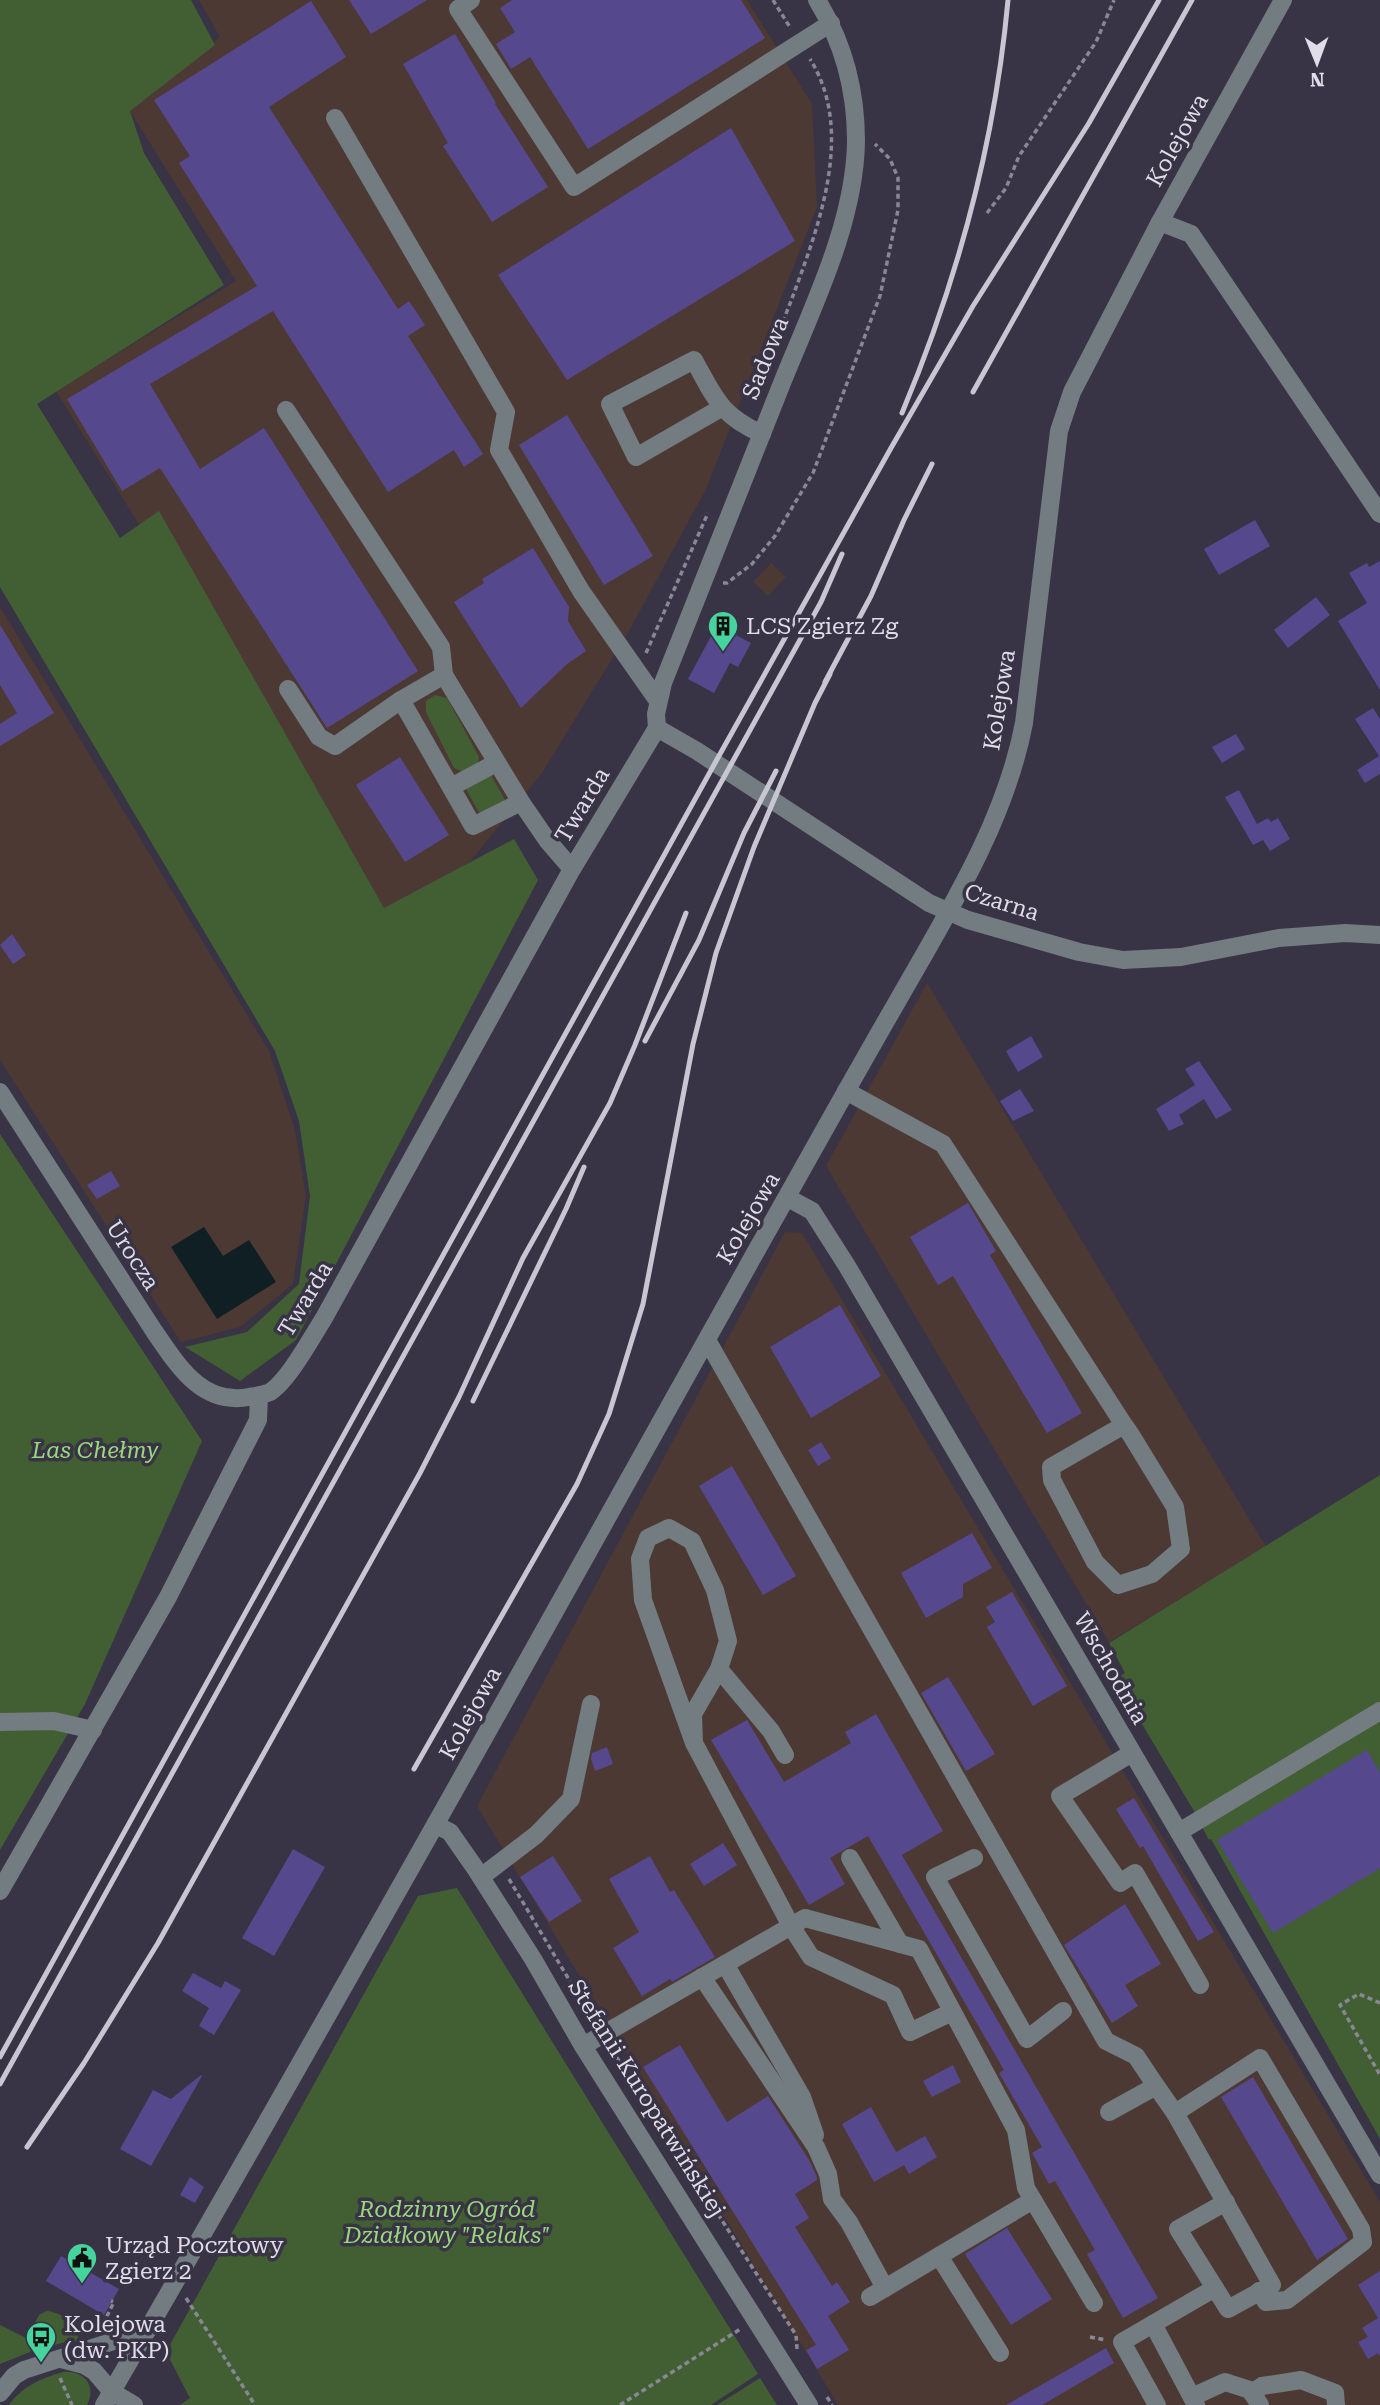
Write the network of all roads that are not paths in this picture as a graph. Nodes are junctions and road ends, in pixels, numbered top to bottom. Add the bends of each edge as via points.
1 (471, 0) edge
2 (817, 0) edge
3 (1283, 0) edge
4 (831, 23) junction
5 (335, 118) dead end
6 (1160, 222) junction
7 (721, 408) junction
8 (286, 410) dead end
9 (762, 434) junction
10 (1380, 514) edge
11 (444, 675) junction
12 (288, 689) dead end
13 (401, 700) junction
14 (658, 701) junction
15 (657, 728) junction
16 (496, 763) junction
17 (451, 787) junction
18 (521, 802) junction
19 (572, 870) junction
20 (949, 911) junction
21 (1380, 936) edge
22 (846, 1091) junction
23 (0, 1092) edge
24 (788, 1198) junction
25 (706, 1340) junction
26 (259, 1396) junction
27 (1124, 1425) junction
28 (719, 1669) junction
29 (591, 1704) dead end
30 (1380, 1711) edge
31 (689, 1714) junction
32 (0, 1722) edge
33 (93, 1730) junction
34 (1132, 1753) junction
35 (785, 1755) dead end
36 (436, 1825) junction
37 (1179, 1832) junction
38 (850, 1858) dead end
39 (974, 1858) dead end
40 (481, 1877) junction
41 (0, 1891) edge
42 (791, 1926) junction
43 (900, 1944) junction
44 (725, 1964) junction
45 (702, 1978) junction
46 (1200, 1985) dead end
47 (1063, 2011) dead end
48 (952, 2012) junction
49 (583, 2046) junction
50 (1156, 2086) junction
51 (1109, 2112) dead end
52 (1175, 2113) junction
53 (828, 2174) junction
54 (1380, 2175) edge
55 (1033, 2200) junction
56 (1226, 2202) junction
57 (939, 2256) junction
58 (1215, 2288) junction
59 (1259, 2291) junction
60 (1094, 2303) dead end
61 (1153, 2324) junction
62 (148, 2330) junction
63 (1000, 2353) dead end
64 (61, 2359) junction
65 (0, 2393) edge
66 (108, 2399) edge
67 (1256, 2399) edge
68 (1194, 2401) edge
69 (134, 2405) edge
70 (809, 2405) edge
71 (1157, 2405) edge
72 (1336, 2405) edge

1 - 4 street via 458,9 575,187
2 - 4 street, Sadowa
3 - 6 street, Kolejowa
4 - 9 street, Sadowa via 845,62 855,122 853,172 843,223
5 - 14 street via 506,412 499,450 582,591
6 - 10 street via 1191,234
6 - 20 street, Kolejowa via 1072,392 1059,431 1018,755 990,827
7 - 7 street via 694,360 610,404 636,457
7 - 9 street
8 - 11 street via 441,647
9 - 14 street, Sadowa
11 - 13 street
11 - 16 street
12 - 13 street via 319,737 335,746
13 - 17 street
14 - 15 street, Sadowa
15 - 19 street, Twarda
15 - 20 street, Czarna via 929,903
16 - 17 street
16 - 18 street
17 - 18 street via 473,826
18 - 19 street
19 - 26 street, Twarda via 324,1318 278,1385
20 - 21 street, Czarna via 968,920 1123,960 1181,957 1279,938 1345,933
20 - 22 street, Kolejowa
22 - 24 street, Kolejowa
22 - 27 street via 943,1144
23 - 26 street, Urocza via 180,1368 210,1393 233,1398
24 - 25 street, Kolejowa
24 - 34 street, Wschodnia via 812,1211 847,1266
25 - 36 street, Kolejowa
25 - 50 street via 1107,2041 1136,2056
26 - 33 street via 258,1420 168,1597
27 - 27 street via 1051,1467 1052,1480 1095,1562 1118,1585 1152,1574 1181,1549 1175,1507
28 - 31 street
28 - 31 street via 728,1641 715,1590 692,1541 668,1528 648,1538 640,1559 643,1600
28 - 35 street via 771,1731
29 - 40 street via 571,1799 536,1835
30 - 37 street
31 - 42 street via 694,1743
32 - 33 street via 54,1721
33 - 41 street
34 - 37 street, Wschodnia
34 - 46 street via 1060,1796 1119,1883 1135,1873
36 - 40 street, Stefanii Kuropatwińskiej via 450,1832
36 - 62 street, Kolejowa
37 - 54 street, Wschodnia
38 - 43 street
39 - 47 street via 935,1877 1027,2039
40 - 49 street, Stefanii Kuropatwińskiej
42 - 43 street via 805,1918
42 - 44 street
42 - 48 street via 811,1957 893,1995 911,2032
43 - 48 street via 919,1950
44 - 45 street
44 - 53 street via 802,2097
45 - 49 street
45 - 53 street via 816,2147
48 - 55 street via 1016,2130 1026,2188
49 - 70 street, Stefanii Kuropatwińskiej
50 - 51 street
50 - 52 street
52 - 56 street
52 - 59 street via 1260,2058 1361,2229 1363,2242 1287,2300 1266,2302
53 - 57 street via 832,2199 849,2222 877,2292
55 - 57 street
55 - 60 street
56 - 58 street via 1178,2229
56 - 59 street via 1272,2285
57 - 63 street
58 - 59 street via 1228,2309
58 - 61 street
61 - 68 street
61 - 71 street via 1122,2342
62 - 64 street
62 - 66 street, Kolejowa
64 - 65 street via 24,2370
64 - 66 street via 94,2371
66 - 69 street
67 - 68 street via 1250,2390 1225,2382
67 - 72 street via 1262,2386 1301,2380 1335,2393

